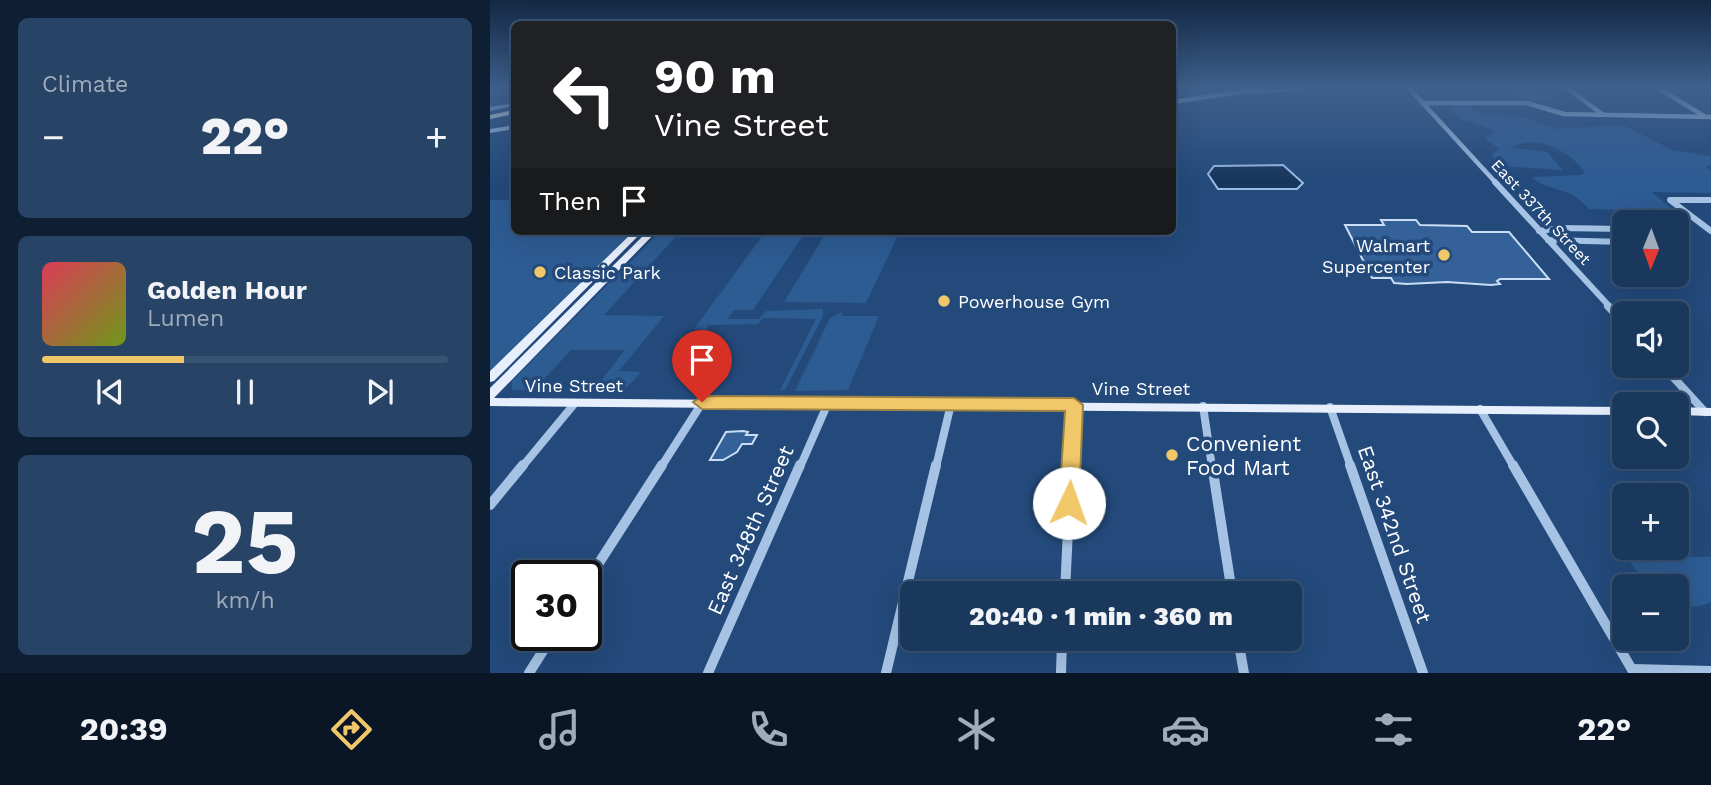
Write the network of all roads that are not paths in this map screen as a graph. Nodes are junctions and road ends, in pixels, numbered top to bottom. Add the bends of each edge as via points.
1 (1437, 119) edge
2 (511, 120) edge
3 (490, 124) edge
4 (511, 128) edge
5 (490, 131) edge
6 (1702, 199) junction
7 (1711, 200) edge
8 (1711, 206) edge
9 (1612, 229) edge
10 (1539, 231) junction
11 (1711, 231) edge
12 (635, 235) edge
13 (649, 235) edge
14 (1548, 240) junction
15 (1612, 242) edge
16 (1612, 310) edge
17 (490, 378) edge
18 (1675, 378) edge
19 (490, 395) edge
20 (490, 402) edge
21 (575, 402) junction
22 (702, 402) junction
23 (828, 403) junction
24 (951, 404) junction
25 (1074, 405) junction
26 (1203, 406) junction
27 (1330, 407) junction
28 (1480, 409) junction
29 (1612, 411) edge
30 (1689, 411) edge
31 (1708, 412) edge
32 (490, 505) edge
33 (601, 560) edge
34 (1066, 581) edge
35 (1229, 581) edge
36 (543, 651) edge
37 (1061, 651) edge
38 (1240, 651) edge
39 (1633, 671) edge
40 (1711, 671) edge
41 (529, 673) edge
42 (708, 673) edge
43 (886, 673) edge
44 (1060, 673) edge
45 (1244, 673) edge
46 (1423, 673) edge

1 - 10 street, East 337th Street
2 - 3 highway
4 - 5 street
6 - 7 street
6 - 8 street
6 - 11 street via 1670,200
9 - 10 street
10 - 14 street, East 337th Street
12 - 17 main road
13 - 19 main road
14 - 15 street
14 - 16 street, East 337th Street
18 - 31 street
20 - 21 main road, Vine Street
21 - 22 main road, Vine Street
21 - 32 street
22 - 23 main road, Vine Street
22 - 33 street
23 - 24 main road, Vine Street
23 - 42 street, East 348th Street
24 - 25 main road, Vine Street
24 - 43 street
25 - 26 main road, Vine Street
25 - 34 street
26 - 27 main road, Vine Street
26 - 35 street
27 - 28 main road, Vine Street
27 - 46 street, East 342nd Street
28 - 29 main road, Vine Street
28 - 39 street
30 - 31 main road
36 - 41 street
37 - 44 street
38 - 45 street
39 - 40 street

